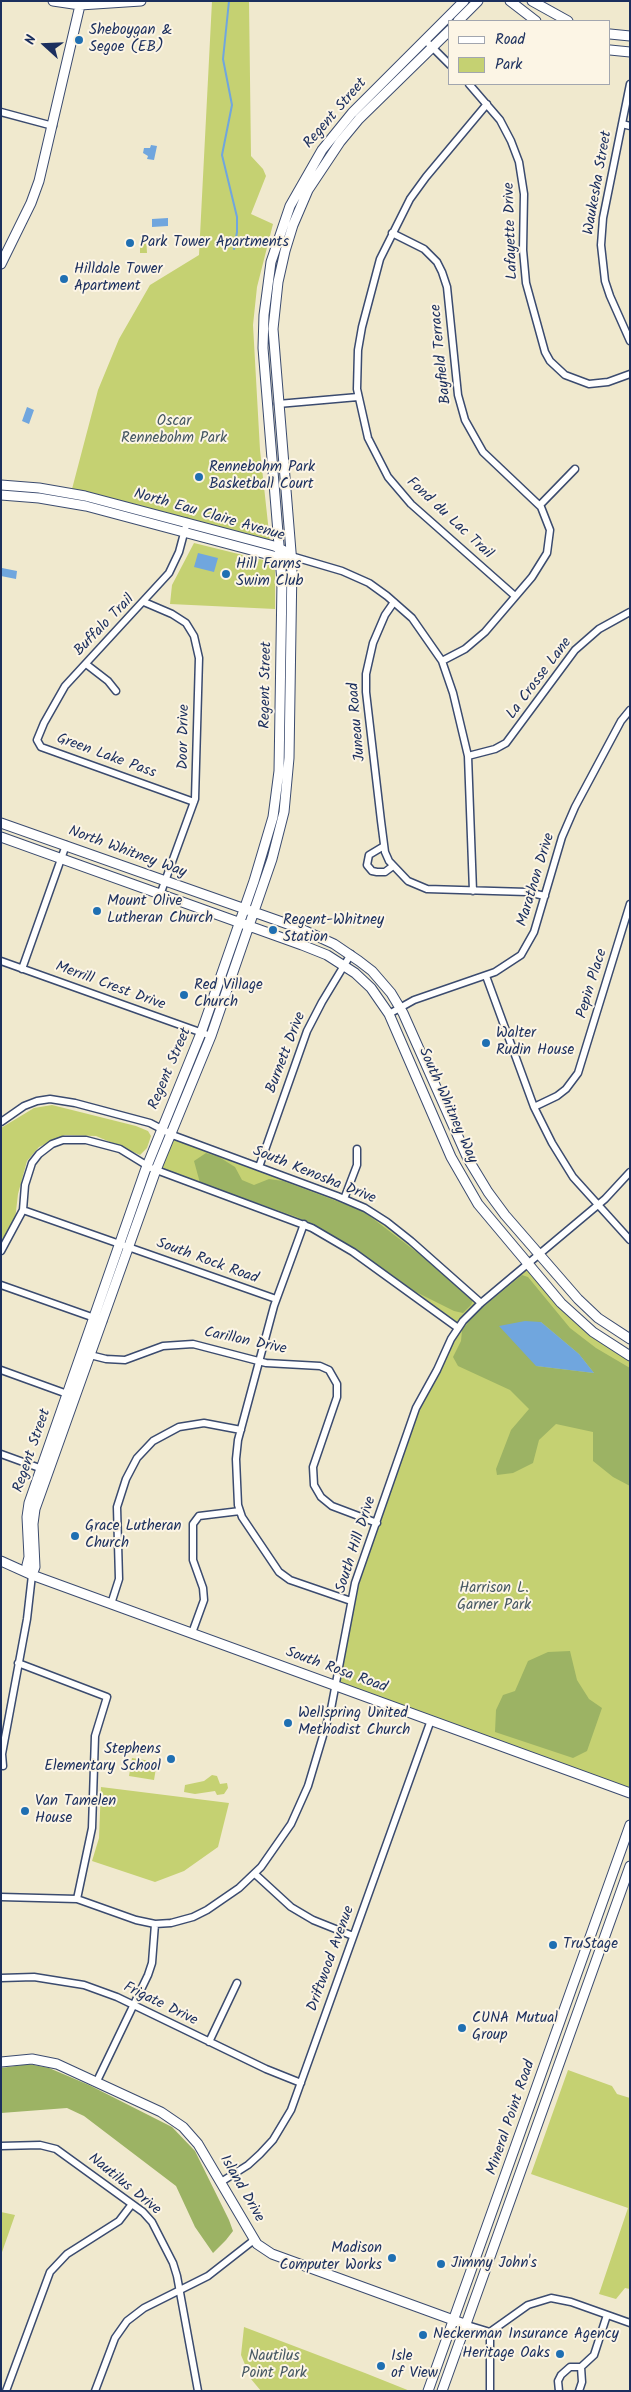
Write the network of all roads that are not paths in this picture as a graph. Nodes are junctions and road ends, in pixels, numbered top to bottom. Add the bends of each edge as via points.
1 (53, 1) edge
2 (141, 1) edge
3 (464, 1) edge
4 (478, 1) edge
5 (510, 1) edge
6 (532, 1) edge
7 (82, 2) edge
8 (449, 20) edge
9 (459, 20) edge
10 (535, 20) edge
11 (566, 20) edge
12 (448, 21) edge
13 (448, 31) edge
14 (611, 34) edge
15 (630, 36) edge
16 (429, 44) junction
17 (611, 50) edge
18 (630, 52) edge
19 (448, 63) edge
20 (630, 84) edge
21 (469, 85) edge
22 (487, 104) junction
23 (1, 112) edge
24 (622, 124) junction
25 (53, 126) junction
26 (630, 126) edge
27 (392, 233) junction
28 (1, 264) edge
29 (630, 341) edge
30 (630, 374) edge
31 (358, 397) junction
32 (278, 404) junction
33 (268, 405) junction
34 (574, 469) dead end
35 (1, 485) edge
36 (1, 495) edge
37 (540, 506) junction
38 (186, 527) junction
39 (280, 553) junction
40 (291, 556) junction
41 (515, 596) junction
42 (144, 602) junction
43 (394, 602) junction
44 (630, 612) edge
45 (442, 661) junction
46 (86, 664) junction
47 (116, 691) dead end
48 (630, 710) edge
49 (38, 744) joint
50 (468, 756) junction
51 (194, 802) junction
52 (1, 823) edge
53 (1, 837) edge
54 (66, 845) junction
55 (384, 846) junction
56 (61, 859) junction
57 (393, 866) junction
58 (166, 881) junction
59 (473, 891) junction
60 (160, 895) junction
61 (545, 896) junction
62 (630, 904) edge
63 (244, 910) junction
64 (254, 913) junction
65 (239, 923) junction
66 (249, 926) junction
67 (351, 954) junction
68 (1, 961) edge
69 (345, 965) junction
70 (22, 969) junction
71 (486, 976) junction
72 (399, 1008) junction
73 (389, 1014) junction
74 (201, 1033) junction
75 (211, 1036) junction
76 (534, 1107) junction
77 (2, 1122) edge
78 (161, 1128) junction
79 (170, 1133) junction
80 (357, 1149) dead end
81 (259, 1167) junction
82 (151, 1168) junction
83 (630, 1172) edge
84 (344, 1199) junction
85 (598, 1205) junction
86 (23, 1210) junction
87 (304, 1224) junction
88 (630, 1240) edge
89 (119, 1243) junction
90 (129, 1246) junction
91 (1, 1251) edge
92 (538, 1254) junction
93 (529, 1263) junction
94 (1, 1285) edge
95 (276, 1299) junction
96 (481, 1303) junction
97 (93, 1318) junction
98 (103, 1321) junction
99 (458, 1328) junction
100 (630, 1339) edge
101 (80, 1352) junction
102 (91, 1355) junction
103 (630, 1356) edge
104 (260, 1361) junction
105 (1, 1370) edge
106 (66, 1394) junction
107 (76, 1397) junction
108 (241, 1430) junction
109 (1, 1454) edge
110 (45, 1470) junction
111 (240, 1512) junction
112 (377, 1523) junction
113 (1, 1561) edge
114 (32, 1575) junction
115 (351, 1601) junction
116 (111, 1604) junction
117 (192, 1633) junction
118 (18, 1663) junction
119 (336, 1685) junction
120 (431, 1720) junction
121 (3, 1766) dead end
122 (630, 1793) edge
123 (630, 1825) edge
124 (630, 1866) edge
125 (255, 1874) junction
126 (1, 1897) edge
127 (77, 1899) junction
128 (155, 1924) junction
129 (353, 1936) junction
130 (1, 1978) edge
131 (237, 1983) dead end
132 (134, 2005) junction
133 (209, 2042) junction
134 (1, 2062) edge
135 (97, 2081) junction
136 (301, 2083) junction
137 (1, 2146) edge
138 (221, 2182) junction
139 (132, 2204) junction
140 (254, 2240) junction
141 (180, 2291) junction
142 (607, 2315) junction
143 (453, 2320) junction
144 (630, 2323) edge
145 (467, 2325) junction
146 (490, 2332) junction
147 (581, 2367) junction
148 (6, 2391) edge
149 (95, 2391) edge
150 (198, 2391) edge
151 (428, 2391) edge
152 (442, 2391) edge
153 (490, 2391) edge
154 (559, 2391) edge
155 (579, 2391) edge

1 - 7 street
2 - 7 street
3 - 8 street, Regent Street
4 - 9 street
5 - 10 street
6 - 11 street
7 - 25 street
12 - 16 street, Regent Street
13 - 16 street, Regent Street
14 - 15 street
16 - 19 street
16 - 32 street, Regent Street via 340,142 320,170 299,210 284,251 275,302 273,346
16 - 33 street, Regent Street via 352,113 333,135 290,206 271,262 265,301 263,348
17 - 18 street
20 - 24 street, Waukesha Street
21 - 22 street, Lafayette Drive
22 - 27 street, Fond du Lac Trail via 426,177
22 - 30 street, Lafayette Drive via 507,131 521,172 526,283 545,352 565,375 589,384 608,382
23 - 25 street
24 - 26 street
24 - 29 street, Waukesha Street via 603,218 601,245 605,281
25 - 28 street via 34,196
27 - 31 street, Fond du Lac Trail via 366,305 358,350
27 - 37 street, Bayfield Terrace via 424,249 437,262 446,281 458,396 469,430 483,452
31 - 32 street
31 - 41 street, Fond du Lac Trail via 368,438 388,477 411,504
32 - 33 street
32 - 40 street, Regent Street
33 - 39 street, Regent Street
34 - 37 street
35 - 38 street, North Eau Claire Avenue via 71,493
36 - 38 street, North Eau Claire Avenue via 86,506
37 - 41 street, Bayfield Terrace via 550,530 548,553
38 - 39 street, North Eau Claire Avenue
38 - 42 street, Buffalo Trail via 169,573
39 - 40 street, North Eau Claire Avenue
39 - 63 street, Regent Street via 279,771 268,839
40 - 43 street via 356,577
40 - 64 street, Regent Street via 287,788 276,848
41 - 45 street, Bayfield Terrace via 485,632
42 - 46 street, Buffalo Trail
42 - 51 street, Door Drive via 180,618 197,644
43 - 45 street via 421,629
43 - 55 street, Juneau Road via 378,631 366,674
44 - 50 street, La Crosse Lane via 599,629 575,650 506,743
45 - 50 street
46 - 47 street via 108,680
46 - 49 street, Buffalo Trail via 58,696 44,723
48 - 61 street, Marathon Drive via 575,807 562,837
49 - 51 street, Green Lake Pass
50 - 59 street
51 - 58 street, Door Drive
52 - 54 street, North Whitney Way
53 - 56 street, North Whitney Way
54 - 56 street
54 - 58 street, North Whitney Way
55 - 57 street, Juneau Road
55 - 57 street via 369,855 367,865 377,872 385,872
56 - 60 street, North Whitney Way
56 - 70 street
57 - 59 street, Juneau Road via 408,881 421,888
58 - 60 street, Door Drive
58 - 63 street, North Whitney Way
59 - 61 street, Juneau Road via 527,892
60 - 65 street, North Whitney Way
61 - 71 street, Marathon Drive via 534,932 521,955
62 - 76 street, Pepin Place via 578,1073 557,1096
63 - 64 street, South Whitney Way
63 - 65 street, Regent Street
64 - 66 street, Regent Street
64 - 67 street, South Whitney Way via 316,935
65 - 66 street, South Whitney Way
65 - 74 street, Regent Street
66 - 69 street, South Whitney Way via 328,955
66 - 75 street, Regent Street
67 - 69 street, Burnett Drive
67 - 72 street, South Whitney Way via 372,971
68 - 70 street, Merrill Crest Drive
69 - 73 street, South Whitney Way via 371,988
69 - 81 street, Burnett Drive via 307,1031
70 - 74 street, Merrill Crest Drive
71 - 72 street, Marathon Drive
71 - 76 street
72 - 73 street, Marathon Drive
72 - 92 street, South Whitney Way via 468,1159 505,1215
73 - 93 street, South Whitney Way via 451,1157 478,1204
74 - 75 street, Merrill Crest Drive
74 - 78 street, Regent Street
75 - 79 street, Regent Street
76 - 85 street via 565,1164
77 - 78 street, South Kenosha Drive via 24,1106 50,1099 130,1117
78 - 79 street, South Kenosha Drive
78 - 82 street, Regent Street
79 - 81 street, South Kenosha Drive
79 - 82 street, Regent Street
80 - 84 street via 357,1165
81 - 84 street, South Kenosha Drive
82 - 86 street via 120,1149 97,1142 72,1139 52,1144 39,1154 29,1170 24,1185
82 - 87 street
82 - 89 street, Regent Street
82 - 90 street, Regent Street
83 - 85 street, South Hill Drive
84 - 96 street, South Kenosha Drive via 387,1222
85 - 88 street
85 - 92 street, South Hill Drive
86 - 89 street, South Rock Road
86 - 91 street
87 - 95 street
87 - 99 street via 338,1242
89 - 90 street, South Rock Road
89 - 97 street, Regent Street
90 - 95 street, South Rock Road
90 - 98 street, Regent Street
92 - 93 street, South Hill Drive
92 - 100 street, South Whitney Way via 598,1318
93 - 96 street, South Hill Drive
93 - 103 street, South Whitney Way via 560,1303 584,1325
94 - 97 street
95 - 104 street
96 - 99 street, South Hill Drive
97 - 98 street
97 - 101 street, Regent Street
98 - 102 street, Regent Street
99 - 112 street, South Hill Drive via 416,1408
101 - 102 street, Carillon Drive
101 - 106 street, Regent Street
102 - 104 street, Carillon Drive via 124,1360 163,1346 184,1343
102 - 107 street, Regent Street
104 - 108 street
104 - 112 street, Carillon Drive via 320,1366 334,1376 337,1396 313,1467 314,1484 321,1497 332,1506
105 - 106 street
106 - 107 street
106 - 110 street, Regent Street
107 - 110 street, Regent Street
108 - 111 street via 236,1459
108 - 116 street via 204,1423 179,1427 161,1436 137,1458 122,1487 117,1507 119,1579
109 - 110 street
110 - 114 street, Regent Street via 27,1517 30,1557 27,1565
111 - 115 street via 279,1572 290,1580
111 - 117 street via 199,1516 194,1524 193,1560 204,1600
112 - 115 street, South Hill Drive
113 - 114 street, South Rosa Road
114 - 116 street, South Rosa Road
114 - 118 street
115 - 119 street, South Hill Drive
116 - 117 street, South Rosa Road
117 - 119 street, South Rosa Road
118 - 121 street via 2,1754
118 - 127 street via 107,1697 95,1736 92,1828
119 - 120 street, South Rosa Road
119 - 125 street, South Hill Drive via 322,1744 297,1813 279,1844
120 - 122 street, South Rosa Road
120 - 129 street, Driftwood Avenue
123 - 143 street, Mineral Point Road
124 - 145 street, Mineral Point Road
125 - 128 street, South Hill Drive via 221,1901 192,1917
125 - 129 street via 291,1908
126 - 127 street, South Hill Drive
127 - 128 street, South Hill Drive
128 - 132 street via 152,1963
129 - 136 street, Driftwood Avenue
130 - 132 street, Frigate Drive via 34,1976 66,1980
131 - 133 street
132 - 133 street, Frigate Drive
132 - 135 street
133 - 136 street, Frigate Drive
134 - 135 street, Island Drive via 40,2060 67,2067
135 - 138 street, Island Drive via 161,2112 183,2127 198,2144
136 - 138 street, Driftwood Avenue via 291,2110 273,2140 248,2165
137 - 139 street, Nautilus Drive via 40,2145 56,2149
138 - 140 street, Island Drive
139 - 141 street, Nautilus Drive via 156,2228 173,2263
139 - 148 street via 119,2221 67,2254 50,2272
140 - 141 street via 208,2276
140 - 143 street, Island Drive via 272,2254
141 - 149 street via 144,2308 127,2321 115,2338
141 - 150 street, Nautilus Drive
142 - 144 street
142 - 146 street via 551,2298 528,2305
142 - 147 street via 594,2355
143 - 145 street, Island Drive
143 - 151 street, Mineral Point Road
145 - 146 street
145 - 152 street, Mineral Point Road
146 - 153 street
147 - 154 street via 570,2368 561,2374
147 - 155 street

